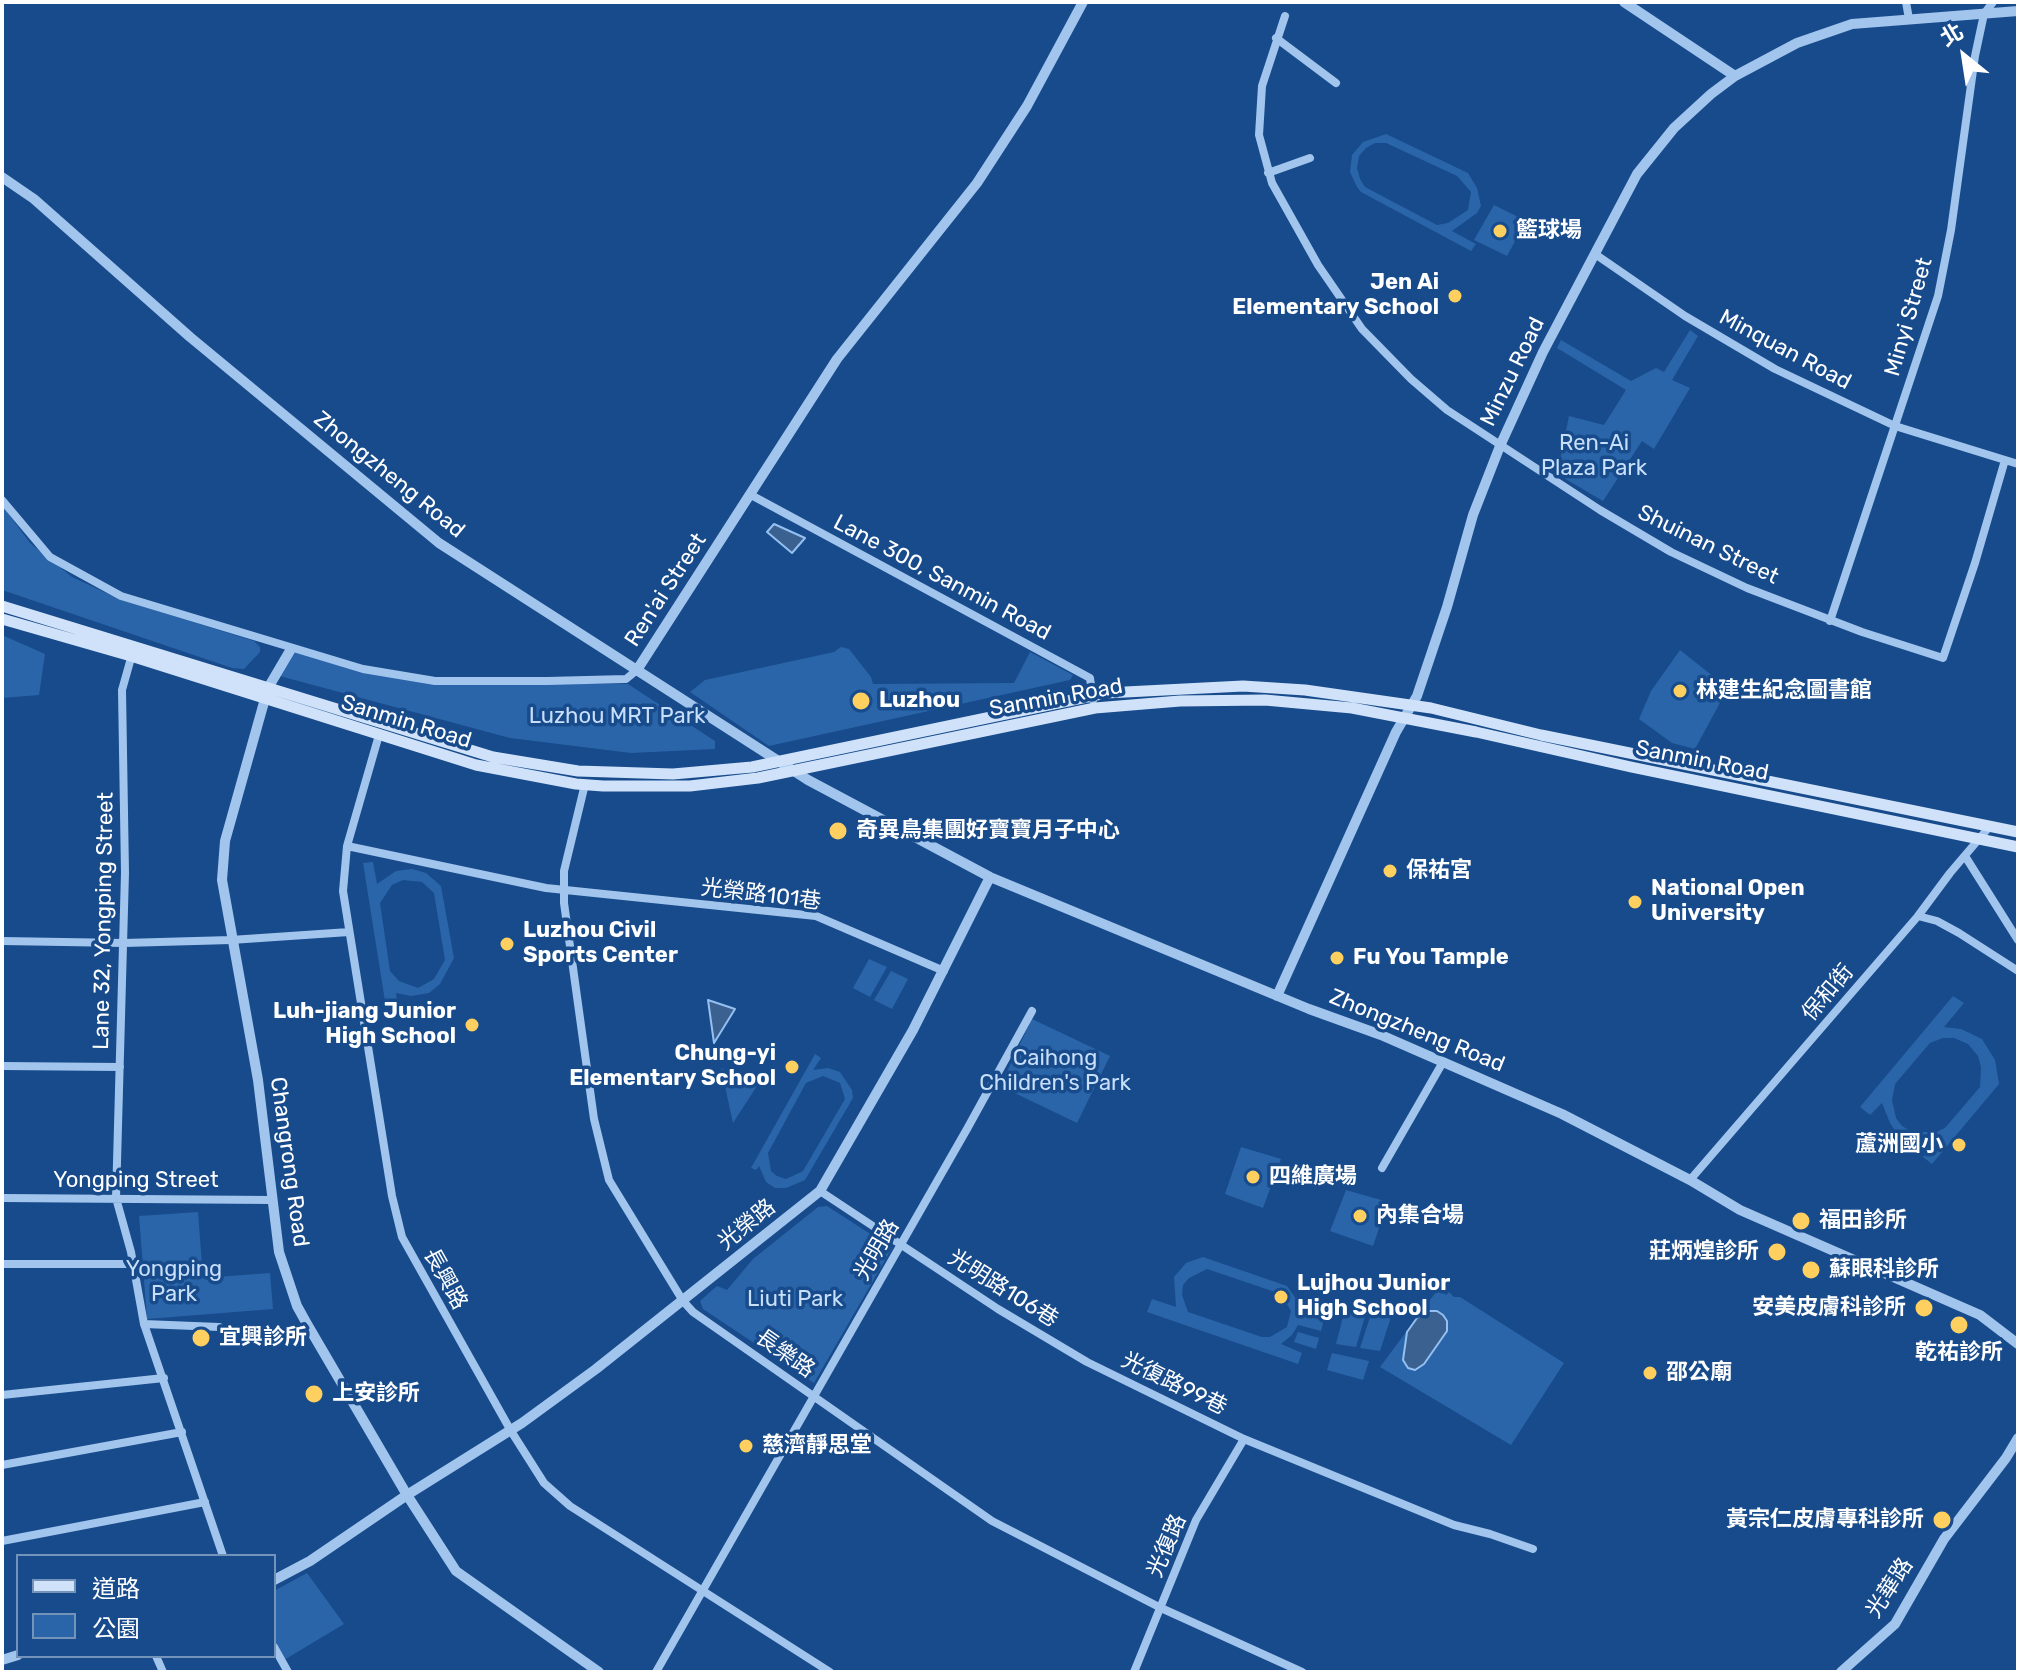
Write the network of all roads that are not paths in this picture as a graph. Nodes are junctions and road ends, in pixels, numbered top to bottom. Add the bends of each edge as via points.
1 (1083, 2) edge
2 (1624, 2) edge
3 (1906, 2) edge
4 (1993, 2) edge
5 (2018, 11) edge
6 (1984, 14) junction
7 (1285, 16) dead end
8 (1909, 19) junction
9 (1276, 38) junction
10 (1735, 76) junction
11 (1336, 83) dead end
12 (1310, 158) dead end
13 (1268, 173) junction
14 (2, 177) edge
15 (1595, 254) junction
16 (1895, 426) junction
17 (1500, 446) junction
18 (2005, 460) junction
19 (2018, 464) edge
20 (751, 495) junction
21 (2, 500) edge
22 (2, 606) edge
23 (2, 619) edge
24 (1830, 621) junction
25 (112, 646) junction
26 (291, 649) junction
27 (133, 651) junction
28 (637, 670) junction
29 (266, 693) junction
30 (1093, 702) junction
31 (1413, 705) junction
32 (1404, 719) junction
33 (379, 735) junction
34 (781, 763) junction
35 (793, 771) junction
36 (585, 784) junction
37 (1990, 826) junction
38 (2018, 832) edge
39 (1979, 839) junction
40 (347, 846) junction
41 (2018, 847) edge
42 (1965, 856) junction
43 (990, 877) junction
44 (564, 890) junction
45 (1918, 916) junction
46 (349, 932) junction
47 (231, 940) junction
48 (2018, 940) edge
49 (2, 941) edge
50 (124, 943) junction
51 (944, 971) junction
52 (2018, 971) edge
53 (1277, 996) junction
54 (1032, 1011) dead end
55 (1443, 1062) junction
56 (2, 1066) edge
57 (120, 1067) junction
58 (1382, 1168) dead end
59 (1690, 1180) junction
60 (820, 1191) junction
61 (2, 1198) edge
62 (116, 1198) junction
63 (271, 1200) junction
64 (901, 1244) junction
65 (2, 1264) edge
66 (133, 1264) junction
67 (683, 1301) junction
68 (144, 1324) junction
69 (219, 1327) dead end
70 (2018, 1344) edge
71 (1087, 1362) joint
72 (164, 1378) junction
73 (2, 1395) edge
74 (814, 1397) junction
75 (511, 1431) junction
76 (182, 1432) junction
77 (2018, 1438) edge
78 (1244, 1439) junction
79 (2, 1465) edge
80 (407, 1495) junction
81 (205, 1502) junction
82 (2, 1541) edge
83 (1533, 1549) dead end
84 (222, 1554) edge
85 (276, 1579) edge
86 (703, 1590) junction
87 (1161, 1608) junction
88 (276, 1651) edge
89 (288, 1672) edge
90 (599, 1672) edge
91 (656, 1672) edge
92 (830, 1672) edge
93 (1134, 1672) edge
94 (1302, 1672) edge
95 (1841, 1672) edge

1 - 20 street, Ren'ai Street via 1027,106 977,183 837,359
2 - 10 street
3 - 8 street
4 - 6 street
5 - 6 street, Minzu Road
6 - 8 street, Minzu Road
6 - 16 street, Minyi Street via 1938,296
7 - 9 street, Shuinan Street
8 - 10 street, Minzu Road via 1852,24 1797,43
9 - 11 street
9 - 13 street, Shuinan Street via 1262,86 1259,135
10 - 15 street, Minzu Road via 1674,128 1633,181
12 - 13 street
13 - 17 street, Shuinan Street via 1318,265 1362,329 1447,410
14 - 28 street, Zhongzheng Road via 439,543
15 - 16 street, Minquan Road via 1732,346
15 - 17 street, Minzu Road
16 - 18 street, Minquan Road
16 - 24 street, Minyi Street
17 - 24 street, Shuinan Street via 1671,552
17 - 31 street, Minzu Road
18 - 19 street, Minquan Road
18 - 24 street, Shuinan Street via 1943,658
20 - 28 street, Ren'ai Street
20 - 30 street, Lane 300, Sanmin Road via 1090,678
21 - 26 street, Ren'ai Street via 50,557 121,596
22 - 25 main road
23 - 25 main road
25 - 27 main road, Sanmin Road
26 - 28 street, Ren'ai Street via 435,681 626,679
26 - 29 street, Changrong Road
27 - 29 main road, Sanmin Road
27 - 50 street, Lane 32, Yongping Street via 122,690
28 - 34 street, Zhongzheng Road
29 - 33 main road, Sanmin Road
29 - 34 main road, Sanmin Road via 532,765 624,775 708,773
29 - 47 street, Changrong Road via 225,841 222,880
30 - 31 main road, Sanmin Road via 1197,686 1243,686
30 - 32 main road, Sanmin Road via 1265,700
30 - 34 main road, Sanmin Road
30 - 35 main road, Sanmin Road
31 - 32 street, Minzu Road
31 - 37 main road, Sanmin Road
32 - 39 main road, Sanmin Road
32 - 53 street, Minzu Road
33 - 36 main road, Sanmin Road via 498,770
33 - 40 street, 長興路
34 - 35 street, Zhongzheng Road
35 - 36 main road, Sanmin Road via 690,786
35 - 43 street, Zhongzheng Road
36 - 44 street, 長樂路
37 - 38 main road, Sanmin Road
37 - 39 street, 保和街
39 - 41 main road, Sanmin Road
39 - 42 street, 保和街
40 - 44 street, 光榮路101巷
40 - 46 street, 長興路 via 343,891
42 - 45 street, 保和街
42 - 48 street
43 - 51 street, 光榮路
43 - 53 street, Zhongzheng Road
44 - 51 street, 光榮路101巷 via 816,916
44 - 67 street, 長樂路 via 594,1119 609,1180
45 - 52 street via 1959,933
45 - 59 street, 保和街
46 - 47 street
46 - 75 street, 長興路 via 402,1237
47 - 50 street
47 - 63 street, Changrong Road via 258,1080
49 - 50 street
50 - 57 street, Lane 32, Yongping Street
51 - 60 street, 光榮路
53 - 55 street, Zhongzheng Road
54 - 64 street, 光明路
55 - 58 street
55 - 59 street, Zhongzheng Road via 1562,1114
56 - 57 street
57 - 62 street, Lane 32, Yongping Street
59 - 70 street, Zhongzheng Road via 1740,1210 1980,1315
60 - 64 street, 光明路106巷
60 - 67 street, 光榮路
61 - 62 street, Yongping Street
62 - 63 street, Yongping Street
62 - 66 street, Lane 32, Yongping Street
63 - 80 street, Changrong Road via 279,1252 297,1306
64 - 71 street, 光明路106巷
64 - 74 street, 光明路
65 - 66 street
66 - 68 street, Lane 32, Yongping Street
67 - 74 street, 長樂路
67 - 75 street, 光榮路
68 - 69 street
68 - 72 street, Lane 32, Yongping Street
71 - 78 street, 光復路99巷
72 - 73 street
72 - 76 street, Lane 32, Yongping Street
74 - 86 street, 光明路
74 - 87 street, 長樂路 via 992,1521
75 - 80 street, 光榮路
75 - 86 street, 長興路 via 544,1483 570,1506
76 - 79 street
76 - 81 street, Lane 32, Yongping Street
77 - 95 street, 光華路 via 1944,1539 1895,1624
78 - 83 street, 光復路99巷 via 1454,1525
78 - 87 street, 光復路 via 1196,1520
80 - 85 street, 光榮路
80 - 90 street, Changrong Road via 456,1571
81 - 82 street
81 - 84 street, Lane 32, Yongping Street
86 - 91 street, 光明路
86 - 92 street, 長興路
87 - 93 street, 光復路
87 - 94 street, 長樂路
88 - 89 street

